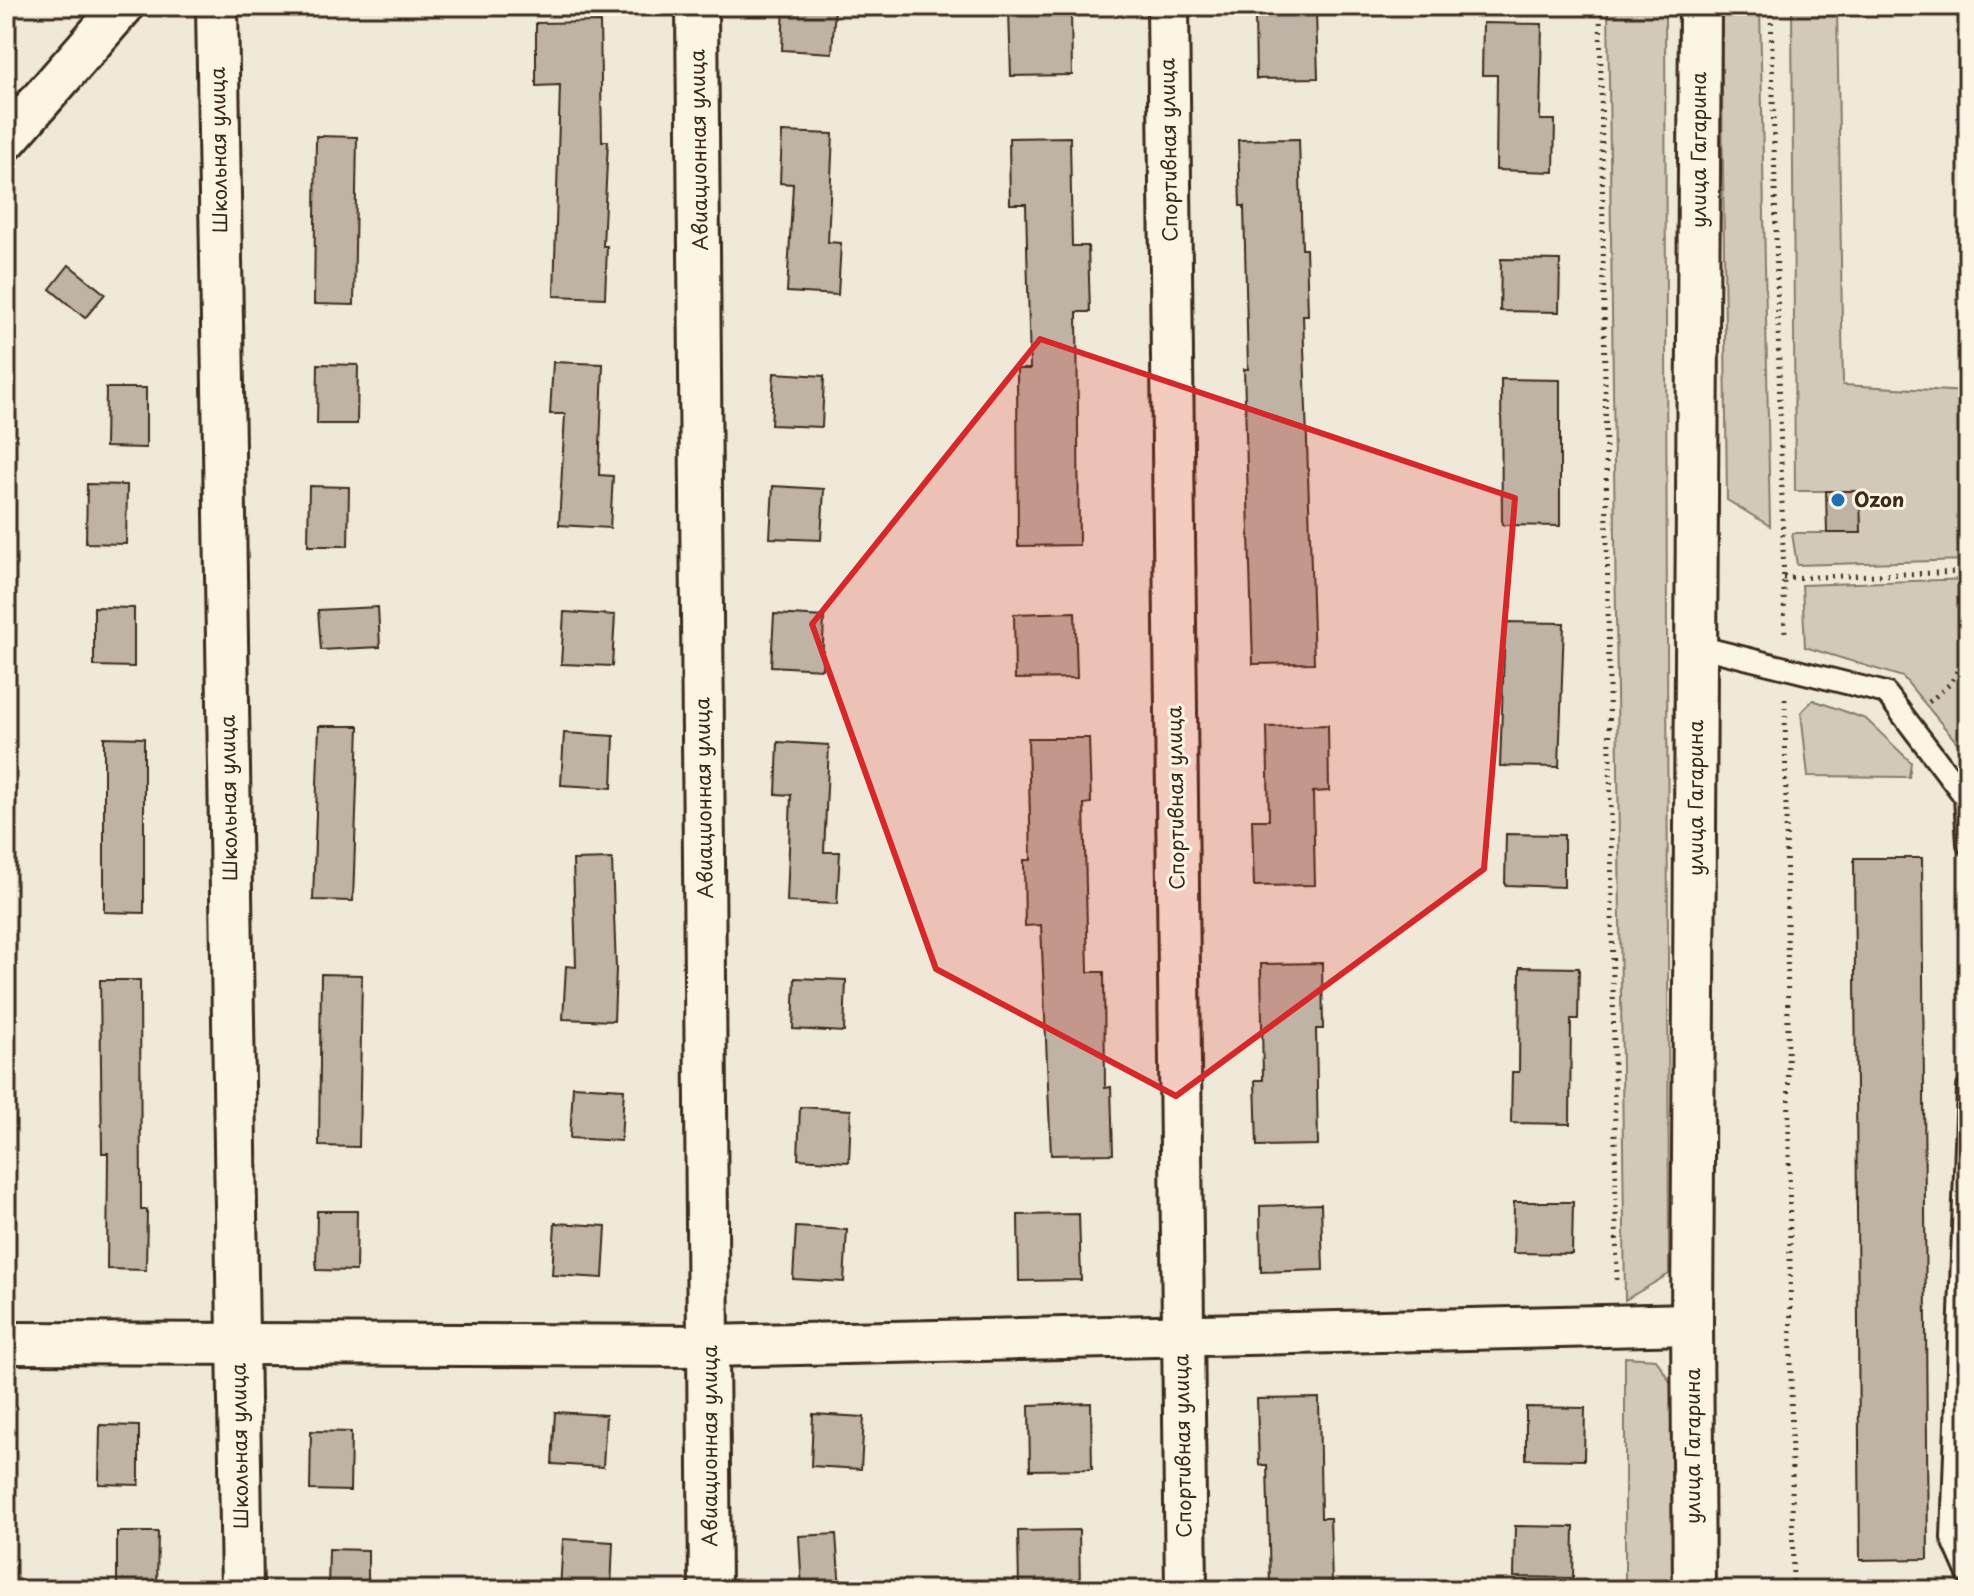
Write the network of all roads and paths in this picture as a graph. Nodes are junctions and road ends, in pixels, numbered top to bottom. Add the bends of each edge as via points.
1 (123, 6) edge
2 (217, 6) edge
3 (697, 6) edge
4 (1168, 6) edge
5 (1600, 6) edge
6 (1700, 6) edge
7 (1771, 6) edge
8 (6, 140) edge
9 (1968, 572) edge
10 (1783, 578) junction
11 (1697, 646) junction
12 (1968, 649) edge
13 (1785, 668) junction
14 (1907, 720) junction
15 (1968, 844) edge
16 (1968, 1088) edge
17 (1692, 1324) junction
18 (1618, 1326) junction
19 (1181, 1338) junction
20 (6, 1343) edge
21 (238, 1345) junction
22 (709, 1346) junction
23 (1968, 1574) edge
24 (242, 1590) edge
25 (710, 1590) edge
26 (1186, 1590) edge
27 (1694, 1590) edge
28 (1793, 1590) edge

1 - 8 street
2 - 21 street, Школьная улица
3 - 22 street, Авиационная улица
4 - 19 street, Спортивная улица
5 - 18 path
6 - 11 street, улица Гагарина
7 - 10 path
9 - 10 path
10 - 13 path
11 - 13 lane
11 - 17 street, улица Гагарина
12 - 14 path via 1951,683
13 - 14 lane via 1886,693
13 - 28 path
14 - 15 lane via 1965,797
16 - 23 lane via 1952,1538
17 - 18 street
17 - 27 street, улица Гагарина
18 - 19 street
19 - 22 street
19 - 26 street, Спортивная улица
20 - 21 street
21 - 22 street
21 - 24 street, Школьная улица
22 - 25 street, Авиационная улица

